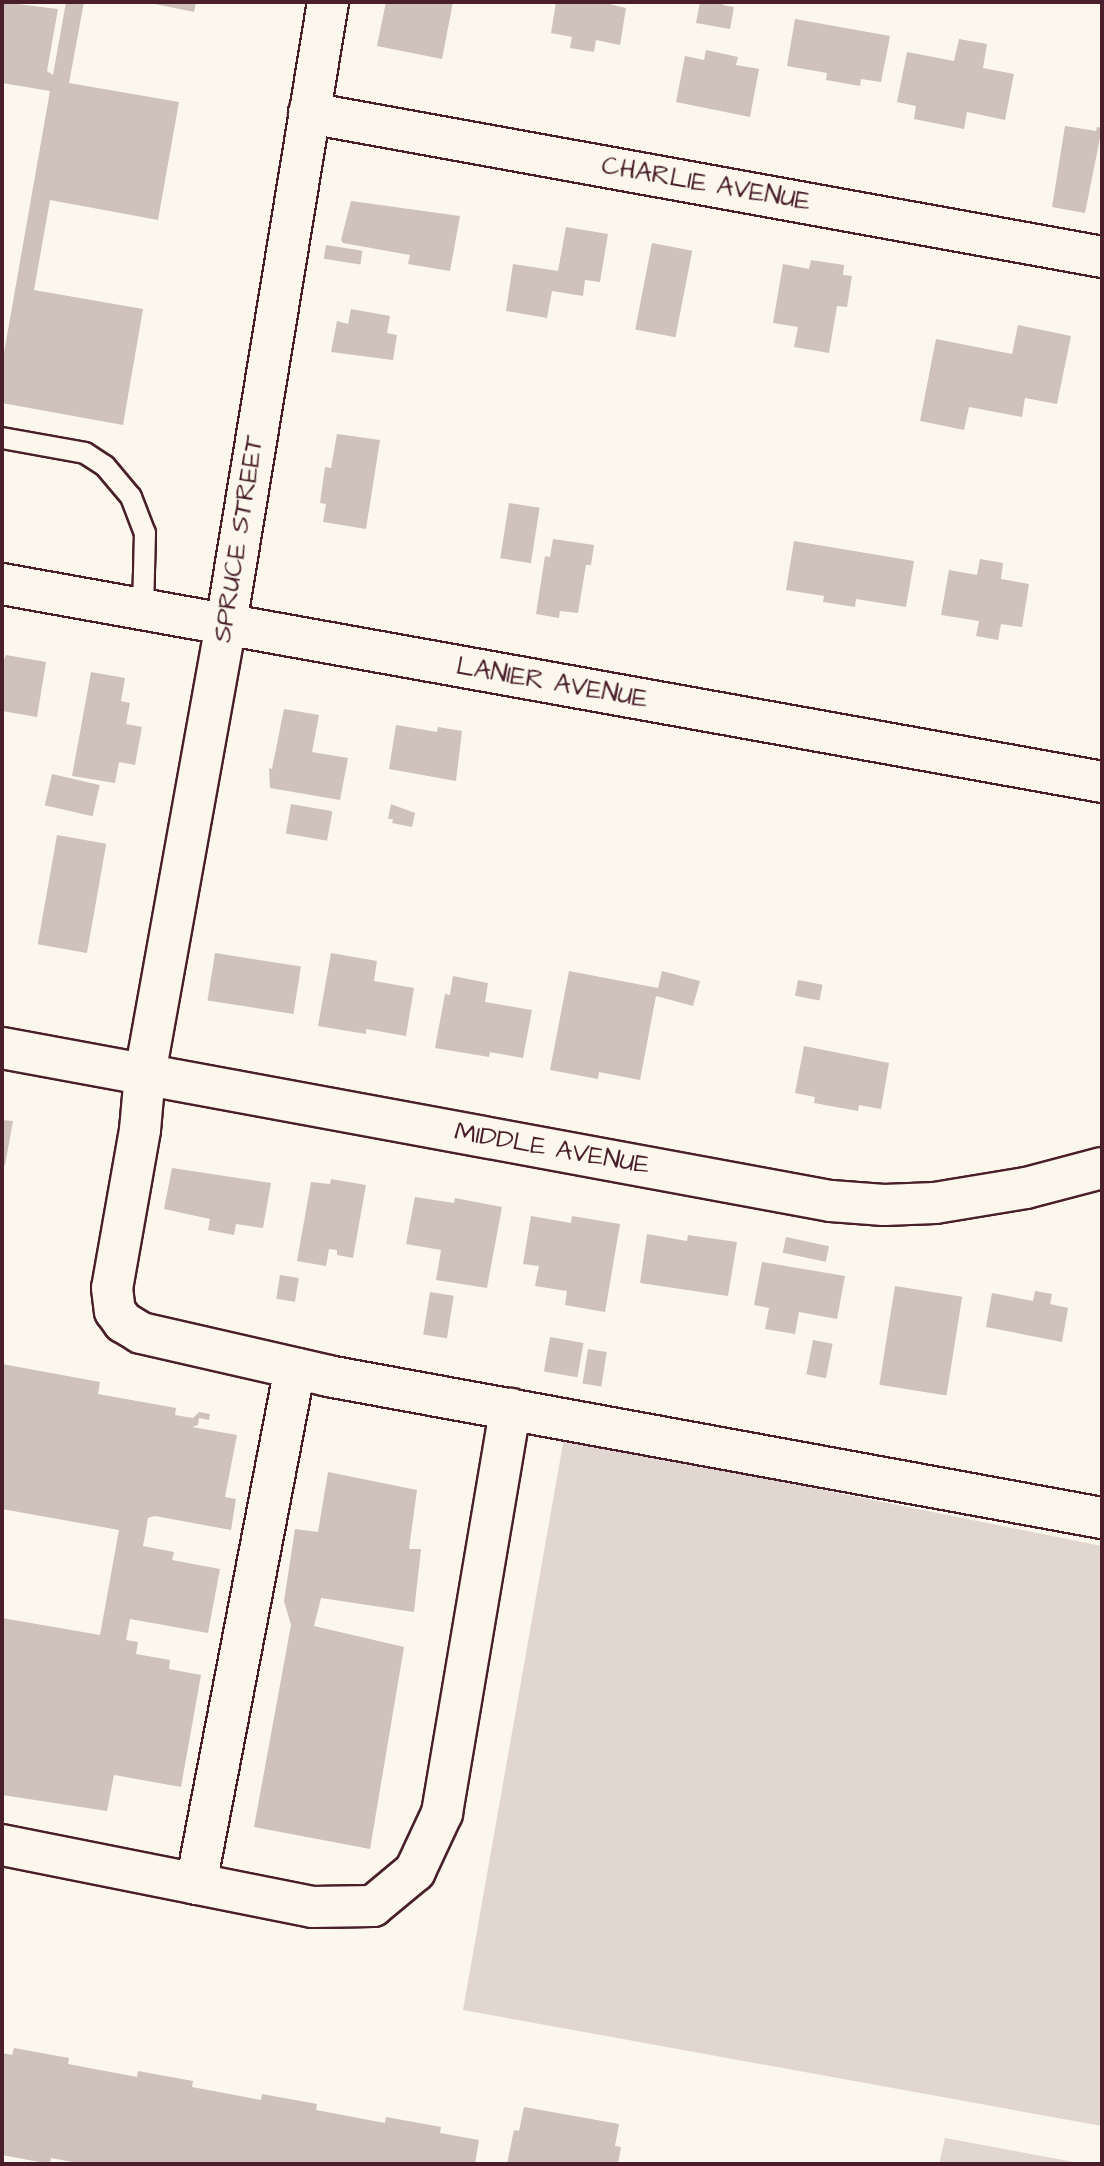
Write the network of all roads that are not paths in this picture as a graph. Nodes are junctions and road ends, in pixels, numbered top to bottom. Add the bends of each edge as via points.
1 (328, 2) edge
2 (309, 113) junction
3 (1102, 257) edge
4 (2, 438) edge
5 (2, 584) edge
6 (143, 609) junction
7 (226, 624) junction
8 (1102, 782) edge
9 (2, 1048) edge
10 (145, 1074) junction
11 (1102, 1168) edge
12 (295, 1368) junction
13 (510, 1409) junction
14 (1102, 1518) edge
15 (2, 1845) edge
16 (196, 1884) junction

1 - 2 street, SPRUCE STREET
2 - 3 street, CHARLIE AVENUE
2 - 7 street, SPRUCE STREET
4 - 6 lane via 85,453 105,466 131,497 145,533
5 - 6 street, LANIER AVENUE
6 - 7 street, LANIER AVENUE
7 - 8 street, LANIER AVENUE
7 - 10 street, SPRUCE STREET
9 - 10 street, MIDDLE AVENUE
10 - 11 street, MIDDLE AVENUE via 831,1201 935,1203
10 - 12 street, SPRUCE STREET via 112,1288 115,1311 141,1333
12 - 13 street
12 - 16 street
13 - 14 street
13 - 16 street via 442,1813 415,1871 373,1906 312,1907
15 - 16 street

